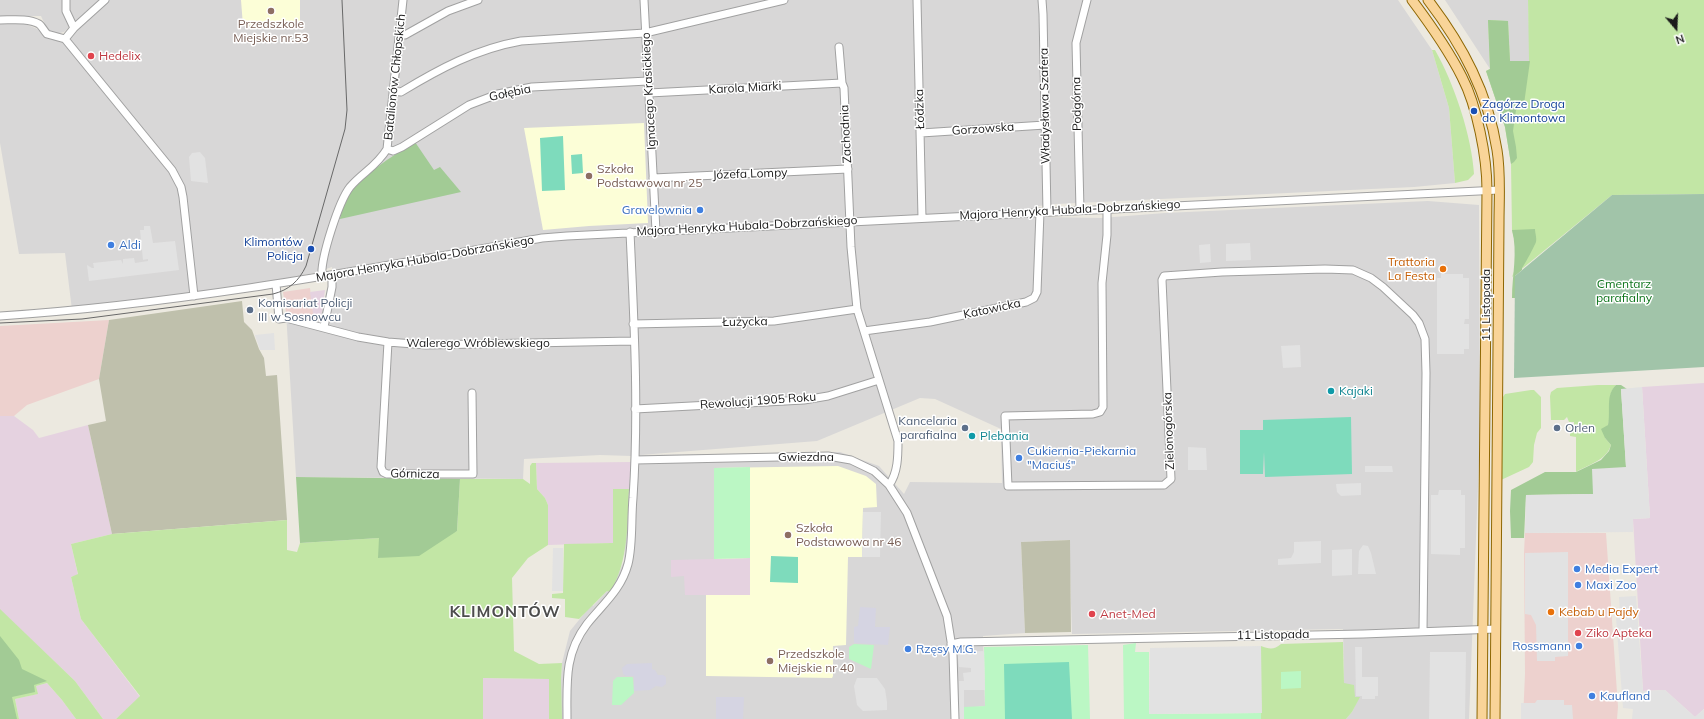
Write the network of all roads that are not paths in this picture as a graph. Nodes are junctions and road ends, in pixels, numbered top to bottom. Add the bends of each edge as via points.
1 (66, 0) edge
2 (105, 0) edge
3 (403, 0) edge
4 (478, 0) edge
5 (644, 0) edge
6 (784, 0) edge
7 (917, 0) edge
8 (1042, 0) edge
9 (1087, 0) edge
10 (1412, 0) edge
11 (1428, 0) edge
12 (0, 20) edge
13 (74, 28) junction
14 (646, 33) junction
15 (400, 34) junction
16 (65, 39) junction
17 (839, 47) dead end
18 (648, 81) junction
19 (842, 83) junction
20 (393, 91) junction
21 (649, 93) junction
22 (1045, 125) junction
23 (921, 133) junction
24 (386, 149) junction
25 (848, 170) junction
26 (653, 178) junction
27 (1487, 190) junction
28 (1499, 190) junction
29 (1107, 209) junction
30 (1080, 210) junction
31 (1044, 212) junction
32 (922, 218) junction
33 (850, 221) junction
34 (656, 231) junction
35 (630, 232) junction
36 (332, 275) junction
37 (322, 277) junction
38 (276, 284) junction
39 (194, 296) junction
40 (857, 309) junction
41 (0, 316) edge
42 (633, 324) junction
43 (324, 327) junction
44 (1486, 328) junction
45 (1498, 329) junction
46 (864, 331) junction
47 (633, 341) junction
48 (388, 342) junction
49 (879, 380) junction
50 (1486, 388) junction
51 (1498, 388) junction
52 (472, 393) dead end
53 (635, 409) junction
54 (635, 460) junction
55 (889, 485) junction
56 (1485, 490) junction
57 (1496, 490) junction
58 (1483, 629) junction
59 (1496, 629) junction
60 (1423, 631) junction
61 (952, 644) junction
62 (567, 719) edge
63 (955, 719) edge
64 (1482, 719) edge
65 (1495, 719) edge

1 - 13 street via 66,11
2 - 13 street
3 - 15 street, Batalionów Chłopskich
4 - 15 street via 448,11 405,35
5 - 14 street, Ignacego Krasickiego
6 - 14 street
7 - 23 street, Łódzka
8 - 22 street, Władysława Szafera
9 - 30 street, Podgórna via 1076,43
10 - 27 main road, 11 Listopada via 1444,46 1467,86 1483,147
11 - 28 main road, 11 Listopada via 1456,40 1481,89 1497,151
12 - 16 street via 35,23 41,25 47,34
13 - 16 street
14 - 18 street, Ignacego Krasickiego
14 - 20 street via 504,44 459,59 401,92
15 - 20 street, Batalionów Chłopskich
16 - 39 street via 177,178 184,202
17 - 19 street, Zachodnia
18 - 21 street, Ignacego Krasickiego
18 - 24 street, Gołębia via 532,87 498,94 469,105 402,148 393,151
19 - 21 street, Karola Miarki
19 - 25 street, Zachodnia
20 - 24 street, Batalionów Chłopskich
21 - 26 street, Ignacego Krasickiego
22 - 23 street, Gorzowska
22 - 31 street, Władysława Szafera
23 - 32 street, Łódzka
24 - 37 street, Batalionów Chłopskich via 379,161 351,185 341,201 322,265
25 - 26 street, Józefa Lompy
25 - 33 street, Zachodnia
26 - 34 street, Ignacego Krasickiego
27 - 28 street, Majora Henryka Hubala-Dobrzańskiego
27 - 29 street, Majora Henryka Hubala-Dobrzańskiego
27 - 44 main road, 11 Listopada
28 - 45 main road, 11 Listopada
29 - 30 street, Majora Henryka Hubala-Dobrzańskiego
29 - 60 street, Zielonogórska via 1102,283 1103,406 1100,412 1093,414 1005,416 1008,486 1164,485 1171,479 1162,280 1164,276 1222,272 1353,270 1371,278 1393,295 1419,323 1425,339
30 - 31 street, Majora Henryka Hubala-Dobrzańskiego
31 - 32 street, Majora Henryka Hubala-Dobrzańskiego
31 - 46 street, Katowicka via 1037,292 1034,298 1026,302 930,322
32 - 33 street, Majora Henryka Hubala-Dobrzańskiego
33 - 34 street, Majora Henryka Hubala-Dobrzańskiego
33 - 40 street, Zachodnia
34 - 35 street, Majora Henryka Hubala-Dobrzańskiego
35 - 36 street, Majora Henryka Hubala-Dobrzańskiego via 542,238
35 - 42 street
36 - 37 street, Majora Henryka Hubala-Dobrzańskiego
36 - 43 street
37 - 38 street, Majora Henryka Hubala-Dobrzańskiego
38 - 39 street, Majora Henryka Hubala-Dobrzańskiego
38 - 43 street, Walerego Wróblewskiego via 279,319 286,318
39 - 41 street, Majora Henryka Hubala-Dobrzańskiego via 66,312
40 - 42 street, Łużycka via 774,321
40 - 46 street, Zachodnia
42 - 47 street
43 - 48 street, Walerego Wróblewskiego
44 - 45 main road
44 - 50 main road, 11 Listopada
45 - 51 main road, 11 Listopada
46 - 49 street, Zachodnia
47 - 48 street, Walerego Wróblewskiego via 426,345
47 - 53 street
48 - 52 street, Górnicza via 382,472 473,474
49 - 53 street, Rewolucji 1905 Roku via 828,396 804,400
49 - 55 street, Zachodnia via 898,441 895,475
50 - 51 main road
50 - 56 main road, 11 Listopada
51 - 57 main road, 11 Listopada
53 - 54 street
54 - 55 street, Gwiezdna via 840,457 874,471
54 - 62 street via 628,563 619,586 587,624 573,652 567,677
55 - 61 street, Gwiezdna via 907,513 927,563 947,616
56 - 57 main road
56 - 58 main road, 11 Listopada
57 - 59 main road, 11 Listopada
58 - 59 street, 11 Listopada
58 - 60 street, 11 Listopada
58 - 64 main road, 11 Listopada
59 - 65 main road, 11 Listopada
60 - 61 street, 11 Listopada
61 - 63 street, Gwiezdna

